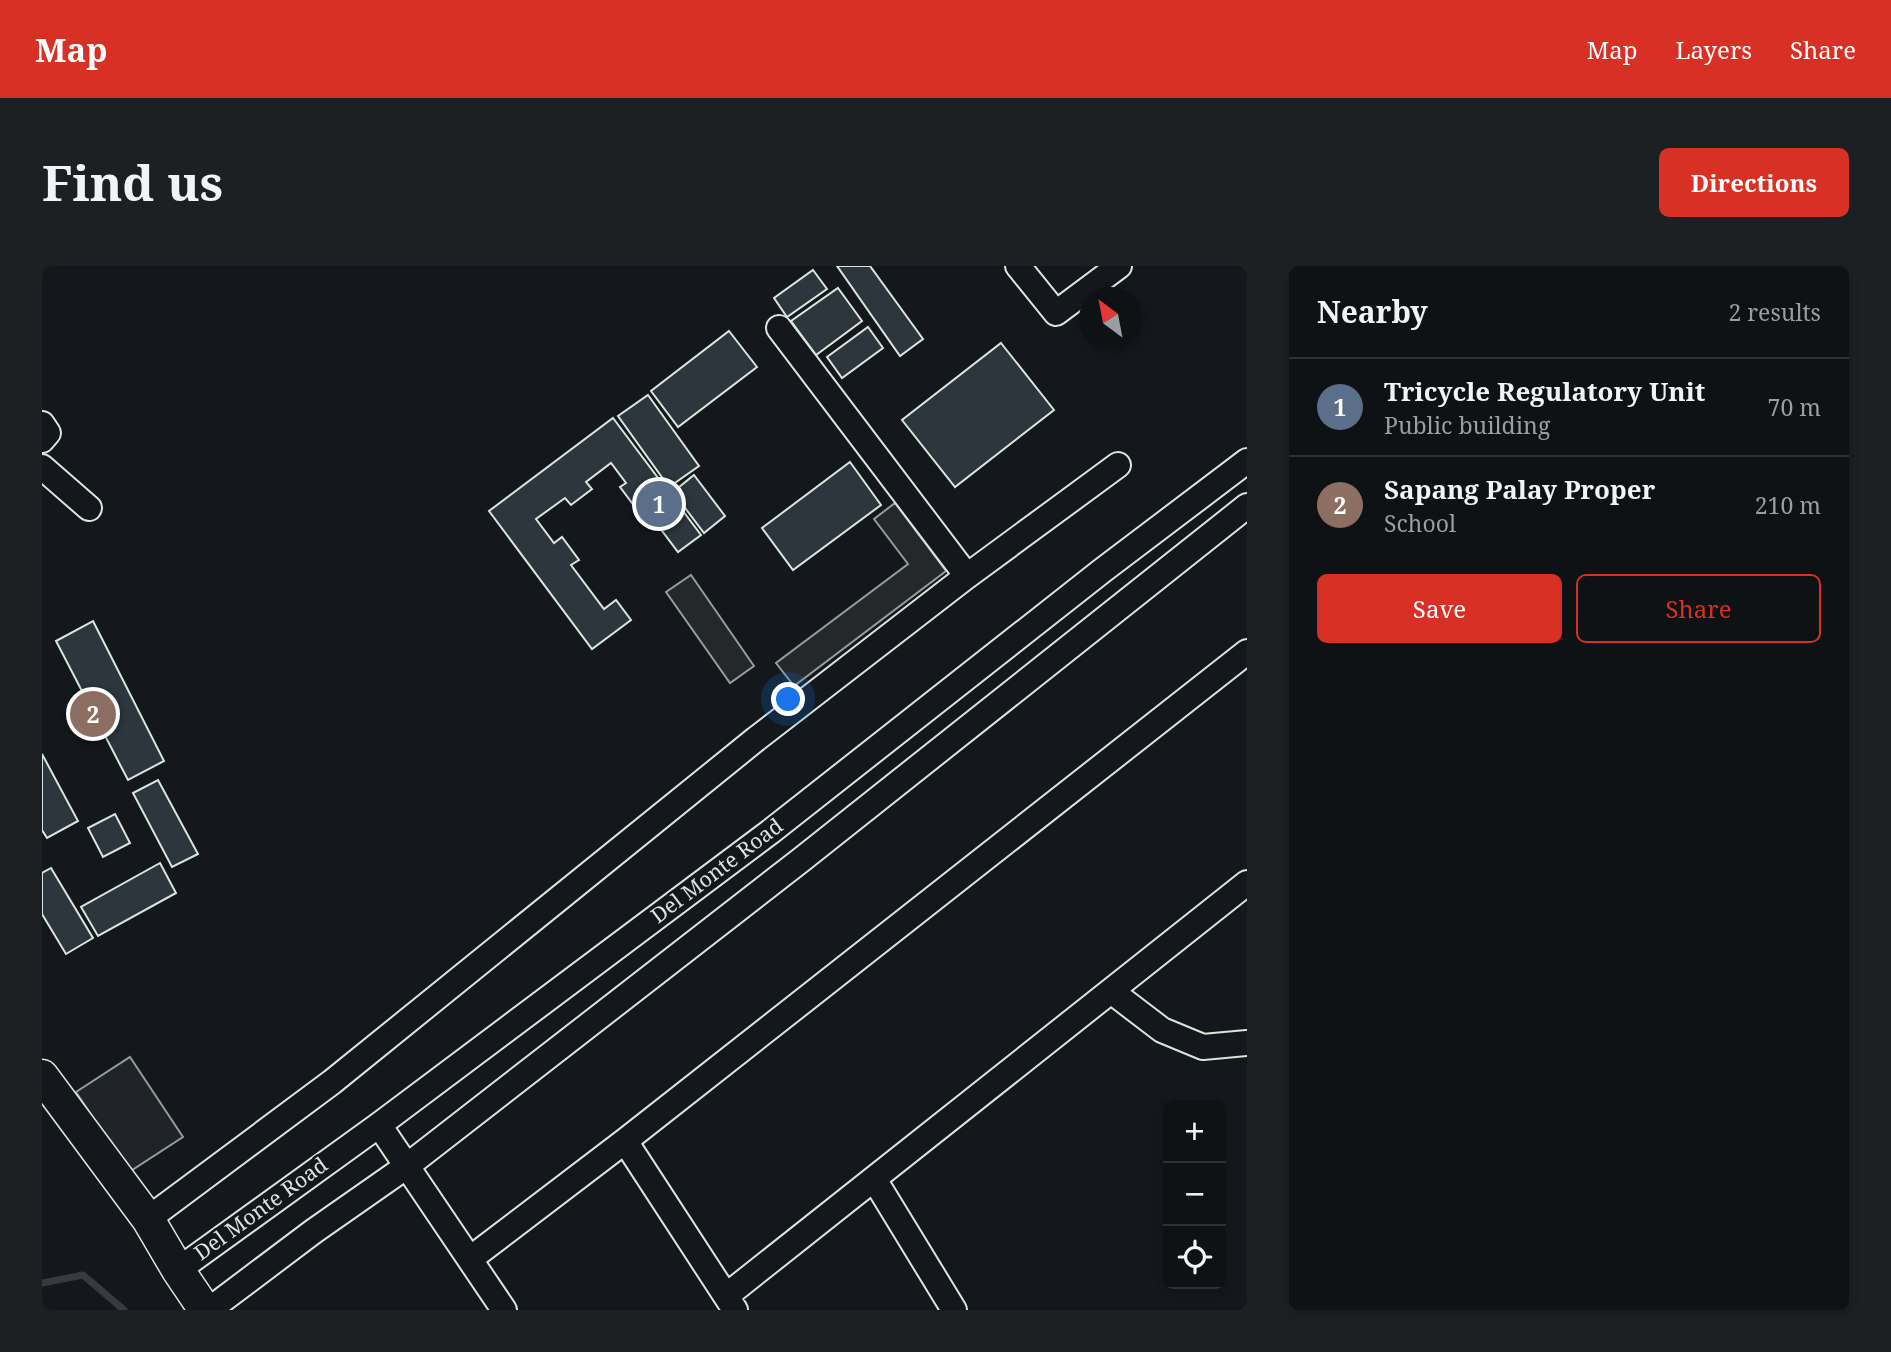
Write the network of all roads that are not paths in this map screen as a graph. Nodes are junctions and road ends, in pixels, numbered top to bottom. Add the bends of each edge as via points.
1 (1018, 266) edge
2 (1119, 266) edge
3 (779, 328) dead end
4 (42, 424) edge
5 (42, 440) edge
6 (1247, 461) edge
7 (1118, 465) dead end
8 (42, 467) edge
9 (1247, 506) edge
10 (89, 508) dead end
11 (967, 576) junction
12 (1247, 652) edge
13 (1247, 883) edge
14 (1111, 991) junction
15 (1247, 1043) edge
16 (42, 1076) edge
17 (379, 1125) junction
18 (625, 1140) junction
19 (407, 1166) junction
20 (874, 1179) junction
21 (148, 1219) junction
22 (470, 1259) junction
23 (178, 1270) junction
24 (730, 1303) edge
25 (207, 1310) edge
26 (503, 1310) edge
27 (954, 1310) edge

1 - 2 street via 1056,313
3 - 11 street
4 - 5 street via 48,433
6 - 17 street, Del Monte Road via 770,832
7 - 11 street
8 - 10 street
9 - 19 street, Del Monte Road
11 - 21 street via 756,739 332,1082
12 - 18 street
13 - 14 street
14 - 15 street via 1162,1030 1203,1047
14 - 20 street
16 - 21 main road
17 - 19 street
17 - 23 street, Del Monte Road
18 - 22 street
18 - 24 street
19 - 22 street
19 - 25 street, Del Monte Road
20 - 24 street
20 - 27 street
21 - 23 main road
22 - 26 street
23 - 25 main road

